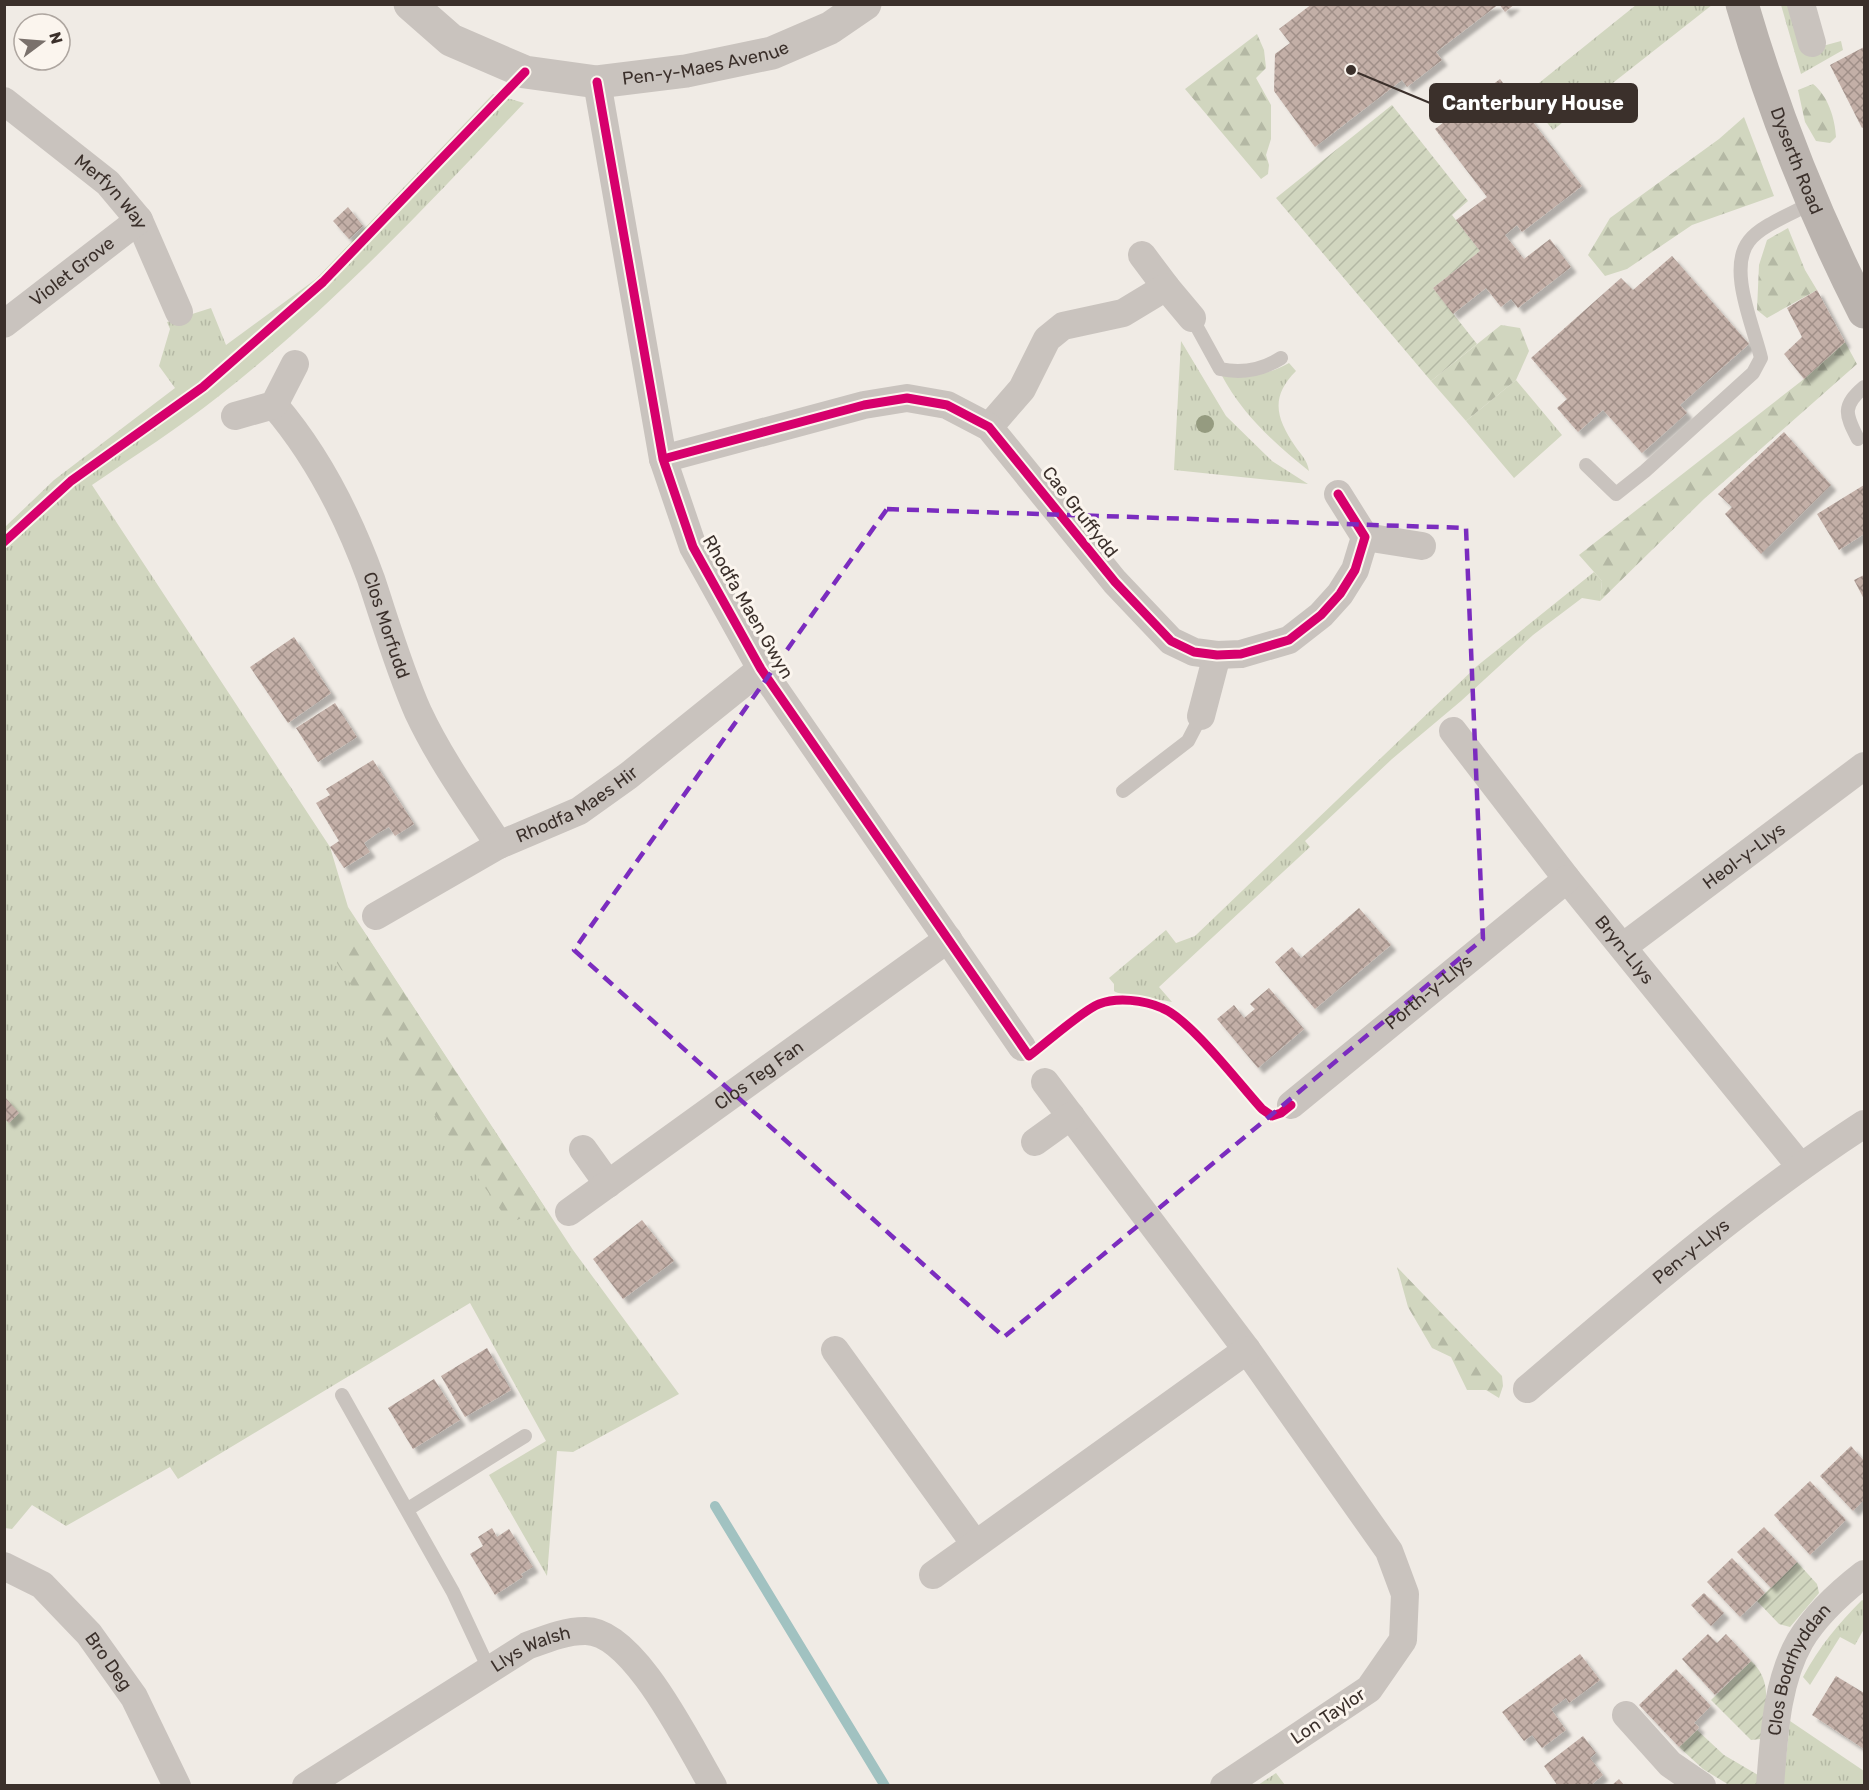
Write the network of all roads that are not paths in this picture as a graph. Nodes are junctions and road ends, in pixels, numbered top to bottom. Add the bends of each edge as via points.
1 (410, 4) edge
2 (865, 4) edge
3 (1742, 4) edge
4 (1801, 4) edge
5 (1812, 43) dead end
6 (597, 82) junction
7 (4, 101) edge
8 (1813, 202) junction
9 (139, 220) junction
10 (1142, 255) dead end
11 (1166, 287) junction
12 (179, 312) dead end
13 (1864, 312) edge
14 (1192, 318) joint
15 (4, 324) edge
16 (1281, 358) dead end
17 (295, 364) dead end
18 (1864, 387) edge
19 (274, 405) junction
20 (235, 416) dead end
21 (989, 427) junction
22 (1858, 439) dead end
23 (663, 459) junction
24 (1586, 465) dead end
25 (1338, 494) dead end
26 (1365, 537) junction
27 (1422, 546) dead end
28 (1217, 655) junction
29 (761, 669) junction
30 (1201, 716) joint
31 (1453, 731) dead end
32 (1864, 766) edge
33 (1124, 791) dead end
34 (499, 844) junction
35 (1567, 879) junction
36 (376, 916) dead end
37 (948, 939) junction
38 (1624, 946) junction
39 (1022, 1047) dead end
40 (1045, 1082) dead end
41 (1291, 1105) dead end
42 (1071, 1116) junction
43 (1864, 1124) edge
44 (1035, 1142) dead end
45 (583, 1149) dead end
46 (1800, 1166) junction
47 (608, 1184) junction
48 (569, 1212) dead end
49 (835, 1350) dead end
50 (1247, 1350) junction
51 (1527, 1389) dead end
52 (342, 1395) dead end
53 (525, 1436) dead end
54 (408, 1509) junction
55 (975, 1544) junction
56 (4, 1566) edge
57 (933, 1575) dead end
58 (1862, 1578) edge
59 (489, 1669) junction
60 (1626, 1715) dead end
61 (177, 1785) edge
62 (306, 1785) edge
63 (712, 1785) edge
64 (1224, 1785) edge
65 (1702, 1785) edge
66 (1770, 1785) edge

1 - 6 street, Pen-y-Maes Avenue via 452,40 525,72
2 - 6 street, Pen-y-Maes Avenue via 830,28 772,53 686,71
3 - 8 main road, Dyserth Road
4 - 5 street
6 - 23 street, Rhodfa Maen Gwyn
7 - 9 street, Merfyn Way via 108,183
8 - 13 main road, Dyserth Road
8 - 24 lane via 1762,230 1749,241 1740,262 1743,294 1761,358 1753,373 1616,494
9 - 12 street, Merfyn Way
9 - 15 street, Violet Grove
10 - 11 street
11 - 14 street
11 - 21 street via 1123,313 1063,327 1047,339 1022,389
14 - 16 lane via 1220,369 1254,370
17 - 19 street
18 - 22 lane via 1848,406 1847,418
19 - 20 street
19 - 34 street, Clos Morfudd via 300,435 330,484 370,577 419,714
21 - 23 street, Cae Gruffydd via 947,405 907,398 864,405
21 - 28 street, Cae Gruffydd via 1115,582 1171,641 1194,652
23 - 29 street, Rhodfa Maen Gwyn via 693,548
25 - 26 street
26 - 27 street
26 - 28 street, Cae Gruffydd via 1355,570 1321,615 1289,640 1241,654
28 - 30 street
29 - 34 street, Rhodfa Maes Hir via 579,811
29 - 37 street, Rhodfa Maen Gwyn
30 - 33 lane via 1188,741
31 - 35 street, Bryn-Llys
32 - 38 street, Heol-y-Llys
34 - 36 street, Rhodfa Maes Hir
35 - 38 street, Bryn-Llys
35 - 41 street, Porth-y-Llys
37 - 39 street, Rhodfa Maen Gwyn
37 - 47 street, Clos Teg Fan
38 - 46 street, Bryn-Llys
40 - 42 street, Lon Taylor
42 - 44 street
42 - 50 street, Lon Taylor
43 - 46 street, Pen-y-Llys
45 - 47 street
46 - 51 street, Pen-y-Llys via 1684,1255
47 - 48 street, Clos Teg Fan
49 - 55 street
50 - 55 street
50 - 64 street, Lon Taylor via 1389,1551 1405,1594 1403,1640 1369,1689
52 - 54 lane
53 - 54 lane
54 - 59 lane
55 - 57 street
56 - 61 street, Bro Deg via 42,1585 88,1634 134,1697
58 - 66 street, Clos Bodrhyddan via 1826,1610 1801,1640 1787,1676 1776,1723
59 - 62 street, Llys Walsh
59 - 63 street, Llys Walsh via 527,1646 558,1635 587,1630 612,1638 639,1664
60 - 65 street via 1670,1764

